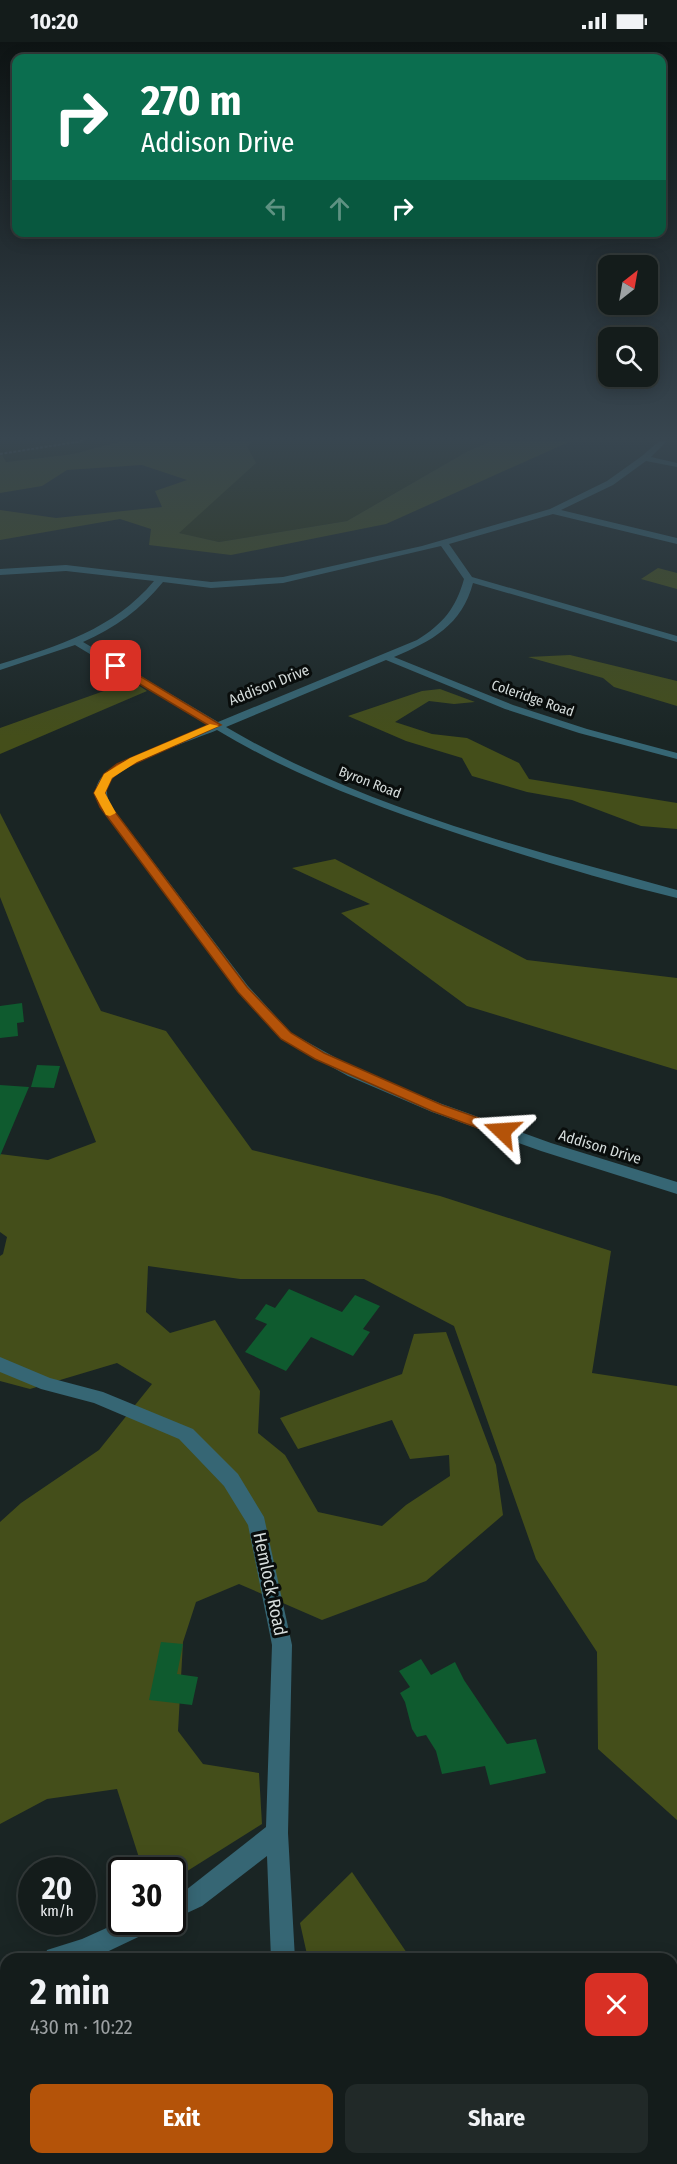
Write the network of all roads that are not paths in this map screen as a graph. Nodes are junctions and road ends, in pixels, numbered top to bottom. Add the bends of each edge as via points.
1 (454, 540) edge
2 (444, 543) junction
3 (0, 572) edge
4 (160, 579) junction
5 (469, 579) junction
6 (677, 639) edge
7 (76, 642) junction
8 (384, 656) junction
9 (0, 667) edge
10 (216, 725) junction
11 (677, 756) edge
12 (677, 894) edge
13 (677, 1188) edge
14 (0, 1364) edge
15 (277, 1833) junction
16 (186, 1902) edge
17 (117, 1935) edge
18 (75, 1953) edge
19 (283, 1953) edge

1 - 2 street
2 - 4 street via 261,583 212,585
2 - 5 street
3 - 4 street via 66,568
4 - 7 street via 126,615
5 - 6 street
5 - 8 street, Addison Drive via 457,614 441,629 421,642
7 - 9 street
7 - 10 street, Byron Road
8 - 10 street, Addison Drive
8 - 11 street, Coleridge Road via 509,707
10 - 12 street, Byron Road via 320,779 379,803 540,857
10 - 13 street, Addison Drive via 121,766 108,776 99,793 104,805 243,989 286,1036 353,1073 437,1108
14 - 15 street, Hemlock Road via 46,1384 97,1397 186,1434 231,1480 257,1523 282,1645
15 - 16 street
15 - 19 street, Hemlock Road
17 - 18 street

